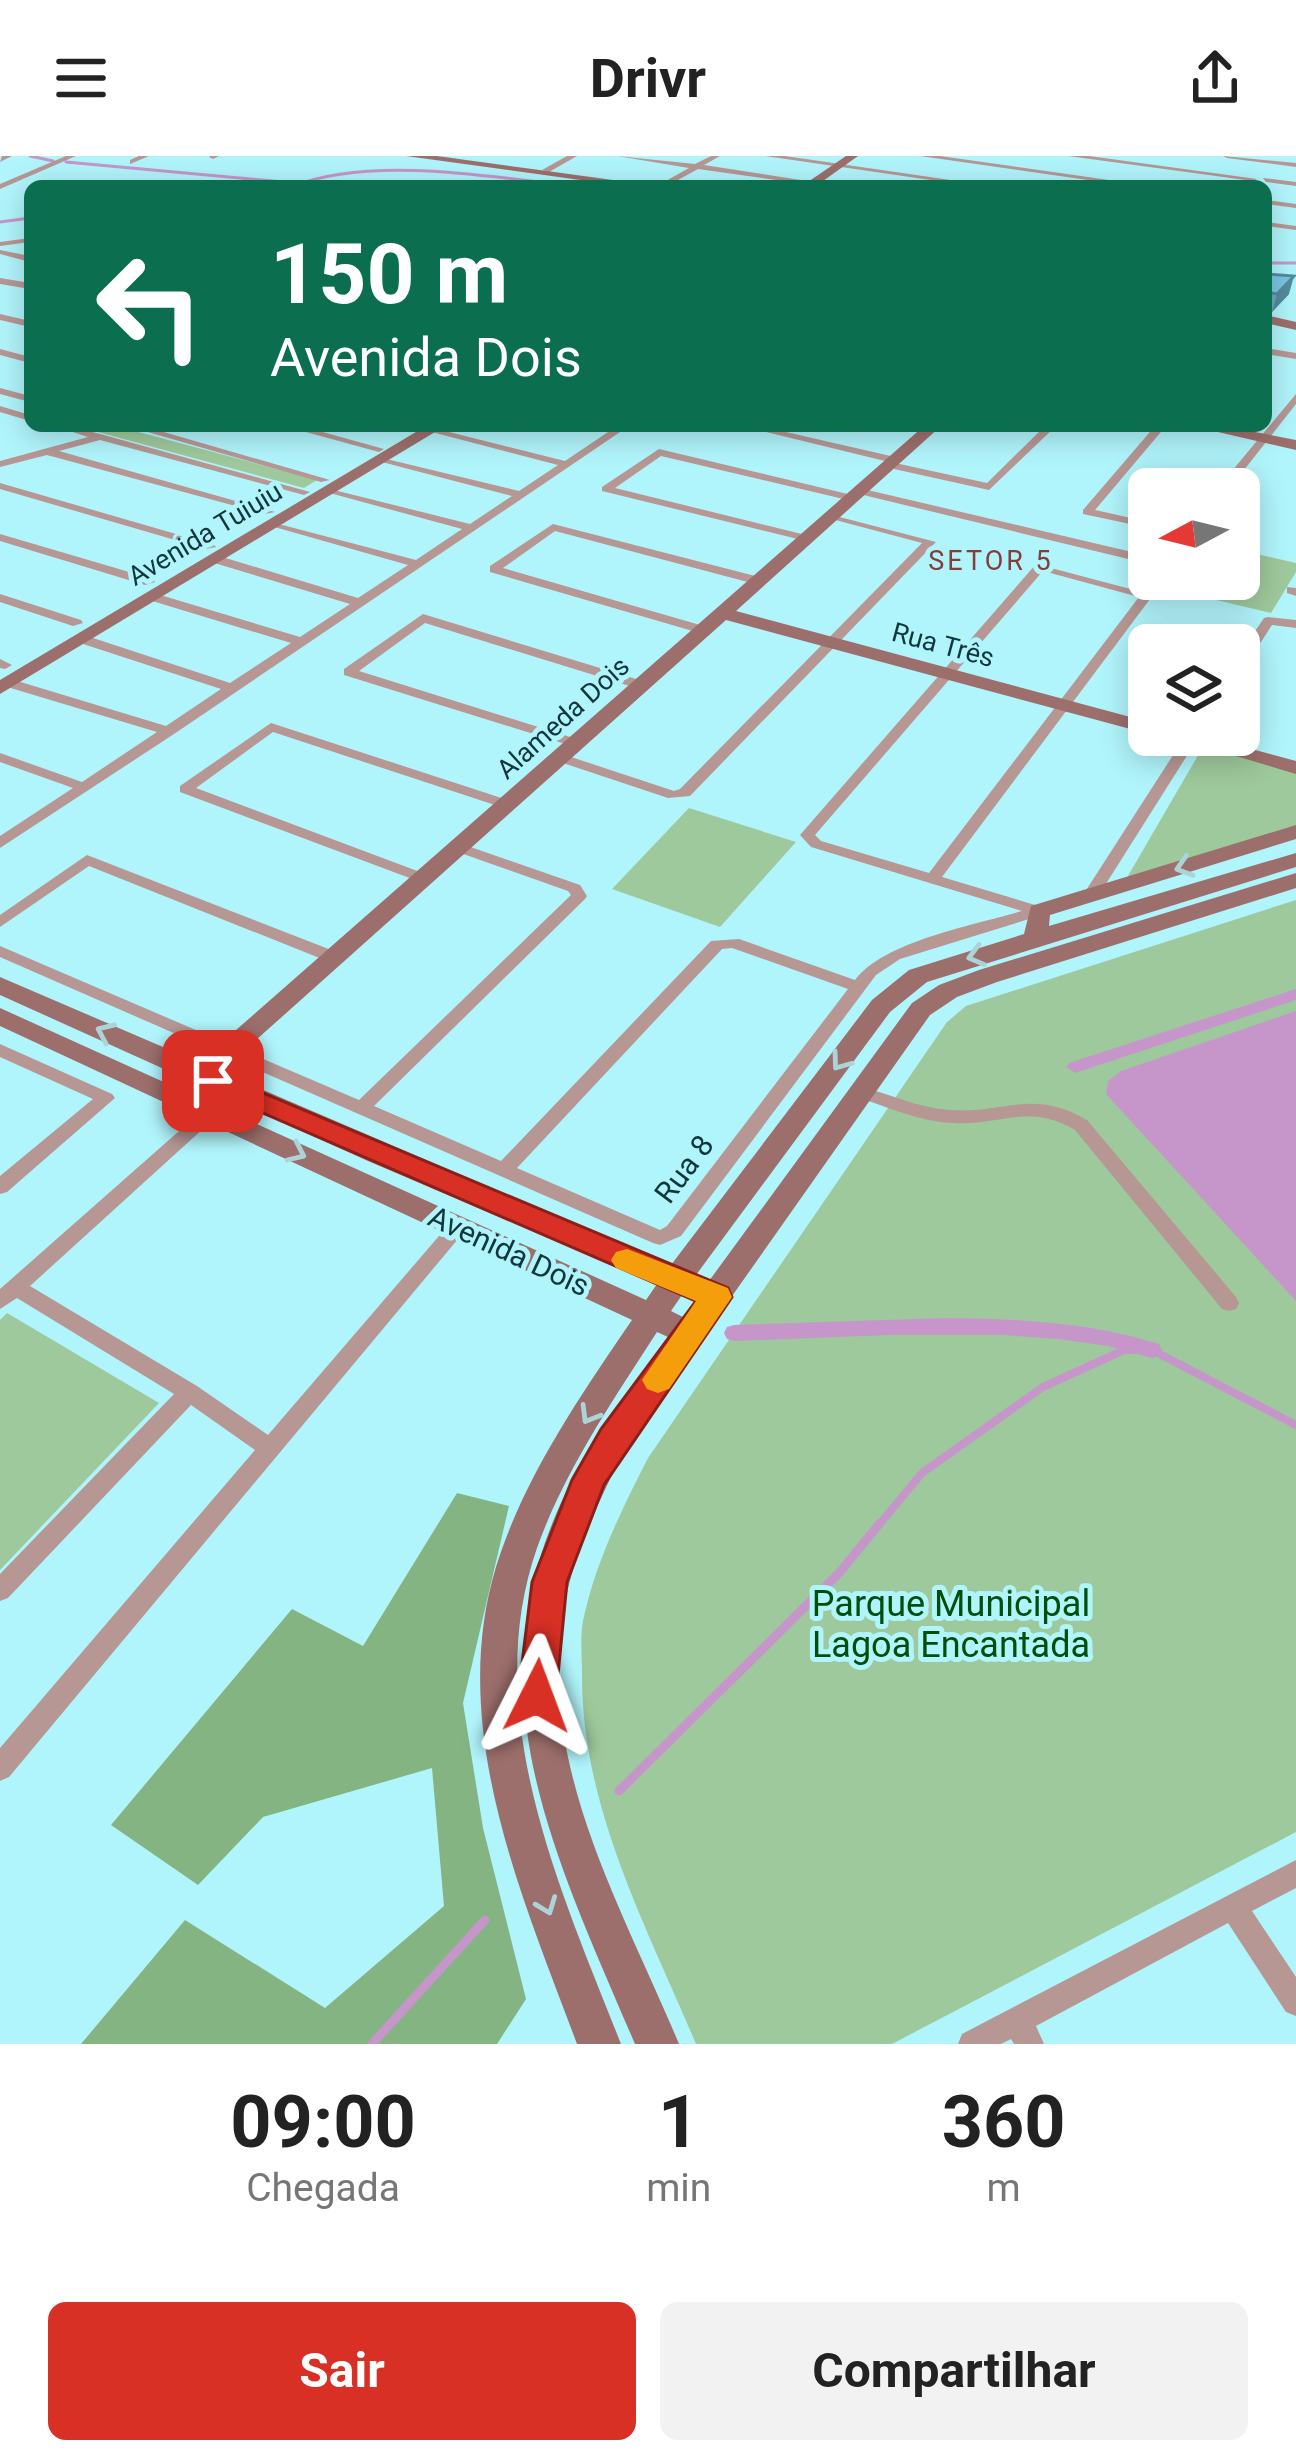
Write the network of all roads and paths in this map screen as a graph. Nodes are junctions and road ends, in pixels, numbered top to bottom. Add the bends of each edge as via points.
1 (8, 156) edge
2 (72, 156) edge
3 (146, 156) edge
4 (414, 156) edge
5 (556, 156) edge
6 (574, 156) edge
7 (621, 156) edge
8 (716, 156) edge
9 (769, 156) edge
10 (853, 156) edge
11 (924, 156) edge
12 (993, 156) edge
13 (1072, 156) edge
14 (1227, 156) edge
15 (1128, 159) edge
16 (1276, 159) edge
17 (0, 160) edge
18 (133, 162) dead end
19 (982, 164) junction
20 (1296, 165) edge
21 (696, 166) junction
22 (838, 166) junction
23 (530, 168) junction
24 (546, 170) junction
25 (612, 180) edge
26 (672, 180) edge
27 (785, 180) edge
28 (816, 180) edge
29 (927, 180) edge
30 (958, 180) edge
31 (1085, 180) edge
32 (1241, 180) edge
33 (0, 187) edge
34 (1296, 397) edge
35 (1272, 428) edge
36 (81, 432) edge
37 (114, 432) edge
38 (151, 432) edge
39 (308, 432) edge
40 (419, 432) edge
41 (447, 432) edge
42 (615, 432) edge
43 (771, 432) edge
44 (926, 432) edge
45 (1045, 432) edge
46 (1156, 432) edge
47 (1229, 432) edge
48 (1268, 432) edge
49 (99, 437) junction
50 (1263, 439) junction
51 (1296, 446) edge
52 (49, 452) junction
53 (380, 454) junction
54 (4, 461) edge
55 (892, 462) junction
56 (566, 464) junction
57 (1240, 468) edge
58 (0, 485) edge
59 (328, 485) junction
60 (304, 492) junction
61 (518, 494) junction
62 (856, 495) junction
63 (832, 516) junction
64 (272, 518) junction
65 (1128, 521) edge
66 (468, 527) junction
67 (0, 537) edge
68 (806, 538) junction
69 (213, 553) junction
70 (1128, 555) edge
71 (415, 563) junction
72 (758, 581) junction
73 (151, 589) junction
74 (0, 598) edge
75 (358, 602) junction
76 (722, 613) junction
77 (1296, 624) edge
78 (704, 630) junction
79 (80, 631) junction
80 (1260, 633) edge
81 (299, 640) junction
82 (831, 643) junction
83 (3, 673) edge
84 (945, 673) junction
85 (641, 685) junction
86 (228, 687) junction
87 (1062, 706) junction
88 (1128, 723) edge
89 (170, 731) junction
90 (567, 750) junction
91 (1174, 756) edge
92 (1255, 756) edge
93 (0, 757) edge
94 (1296, 768) edge
95 (84, 787) junction
96 (506, 804) junction
97 (1296, 832) edge
98 (0, 842) edge
99 (458, 848) junction
100 (1296, 860) edge
101 (423, 878) junction
102 (932, 880) junction
103 (1296, 880) edge
104 (1091, 895) junction
105 (1039, 910) junction
106 (0, 922) edge
107 (1035, 940) junction
108 (0, 951) edge
109 (333, 957) junction
110 (0, 986) edge
111 (859, 987) junction
112 (0, 1016) edge
113 (0, 1050) edge
114 (228, 1051) junction
115 (281, 1076) junction
116 (859, 1092) junction
117 (256, 1100) junction
118 (360, 1109) junction
119 (210, 1113) junction
120 (458, 1152) junction
121 (503, 1171) junction
122 (435, 1178) junction
123 (0, 1187) edge
124 (592, 1209) junction
125 (458, 1227) junction
126 (573, 1238) junction
127 (674, 1280) junction
128 (7, 1294) edge
129 (717, 1297) junction
130 (1229, 1303) dead end
131 (649, 1315) junction
132 (691, 1334) junction
133 (189, 1392) junction
134 (269, 1448) junction
135 (0, 1589) edge
136 (0, 1768) edge
137 (566, 1830) junction
138 (530, 1861) junction
139 (1296, 1874) edge
140 (1234, 1910) junction
141 (1296, 2002) edge
142 (1024, 2032) edge
143 (599, 2044) edge
144 (656, 2044) edge
145 (972, 2044) edge

1 - 17 street
2 - 33 street
3 - 18 street
4 - 23 main road
5 - 23 street
6 - 24 street
7 - 21 street
8 - 21 street
9 - 22 street
10 - 22 main road
11 - 19 street
12 - 19 street
13 - 15 street
14 - 16 street
15 - 32 street
16 - 20 street
19 - 30 street
19 - 31 street
21 - 26 street
21 - 27 street
22 - 28 main road
22 - 29 street
23 - 24 main road
24 - 25 main road
34 - 35 street
36 - 49 street
37 - 49 street
38 - 59 street
39 - 53 street
40 - 53 main road, Avenida Tuiuiu
41 - 56 street
42 - 56 street
43 - 55 street
44 - 55 main road, Alameda Dois
45 - 55 street via 989,487
46 - 65 street via 1087,512
47 - 50 main road
48 - 50 street
49 - 52 street
49 - 60 street
50 - 51 main road
50 - 57 street
52 - 54 street
52 - 64 street
53 - 59 main road, Avenida Tuiuiu
53 - 61 street
55 - 62 main road, Alameda Dois
56 - 61 street
58 - 69 street
59 - 60 main road, Avenida Tuiuiu
59 - 64 main road, Avenida Tuiuiu
59 - 66 street
60 - 64 main road, Avenida Tuiuiu
61 - 66 street
62 - 63 main road, Alameda Dois
62 - 68 street via 659,452 605,489
62 - 70 street
63 - 68 main road, Alameda Dois
63 - 82 street via 930,542
64 - 69 main road, Avenida Tuiuiu
64 - 71 street
66 - 71 street
67 - 73 street
68 - 72 main road, Alameda Dois
69 - 73 main road, Avenida Tuiuiu
69 - 75 street
71 - 75 street
72 - 76 main road, Alameda Dois
72 - 78 street via 553,527 494,569
73 - 79 main road, Avenida Tuiuiu
73 - 81 street
74 - 79 street
75 - 81 street
76 - 78 main road, Alameda Dois
76 - 82 main road, Rua Três
77 - 80 street via 1268,621
78 - 85 main road, Alameda Dois
79 - 83 main road, Avenida Tuiuiu
79 - 86 street
81 - 86 street
82 - 84 main road, Rua Três
82 - 90 street via 683,794
83 - 89 street
84 - 87 main road, Rua Três
84 - 87 street via 1040,567 1148,595
84 - 102 street via 808,837
85 - 90 main road, Alameda Dois
85 - 90 street via 423,618 350,672
86 - 89 street
87 - 88 main road, Rua Três
87 - 102 street
89 - 95 street
90 - 96 main road, Alameda Dois
91 - 104 street
92 - 94 main road
93 - 95 street
95 - 98 street
96 - 99 main road, Alameda Dois
96 - 101 street via 271,727 184,789
97 -> 104 main road, Rua 8
99 - 101 main road, Alameda Dois
99 - 118 street via 579,896
100 - 107 main road
101 - 109 main road, Alameda Dois
102 - 105 street
103 - 116 main road via 948,991 921,1009
104 - 105 main road, Rua 8
105 - 107 main road
105 - 111 street, Rua 8 via 894,955
106 - 109 street via 87,860
107 -> 127 main road via 918,976 880,1006
108 - 114 street, Rua 8
109 - 114 main road, Alameda Dois
117 -> 110 main road, Avenida Dois
111 - 121 street via 733,943 717,945
111 - 124 street, Rua 8 via 671,1234 656,1237
112 - 119 main road, Avenida Dois
113 - 123 street via 106,1098
114 - 115 street, Rua 8
115 - 117 street
115 - 118 street, Rua 8
116 - 129 main road
116 - 130 street via 954,1117 1030,1105 1059,1110 1081,1125
117 - 122 main road, Avenida Dois
118 - 120 street, Rua 8
119 -> 125 main road, Avenida Dois
119 - 128 street
120 - 121 street, Rua 8
120 - 122 street
121 - 124 street, Rua 8
122 - 126 main road, Avenida Dois
124 - 126 street
125 - 131 main road, Avenida Dois
125 - 134 street
126 - 127 main road, Avenida Dois
127 - 129 main road, Avenida Dois
127 - 131 main road
128 - 133 street
129 - 132 main road
131 - 132 main road, Avenida Dois
131 -> 138 main road via 559,1465 512,1571 502,1715
132 - 137 main road via 589,1480 550,1582 537,1696 546,1769
133 - 134 street
133 - 135 street
134 - 136 street
137 - 138 main road
137 - 144 main road
138 -> 143 main road
139 - 140 street
140 - 141 street
140 - 142 street
142 - 145 street

